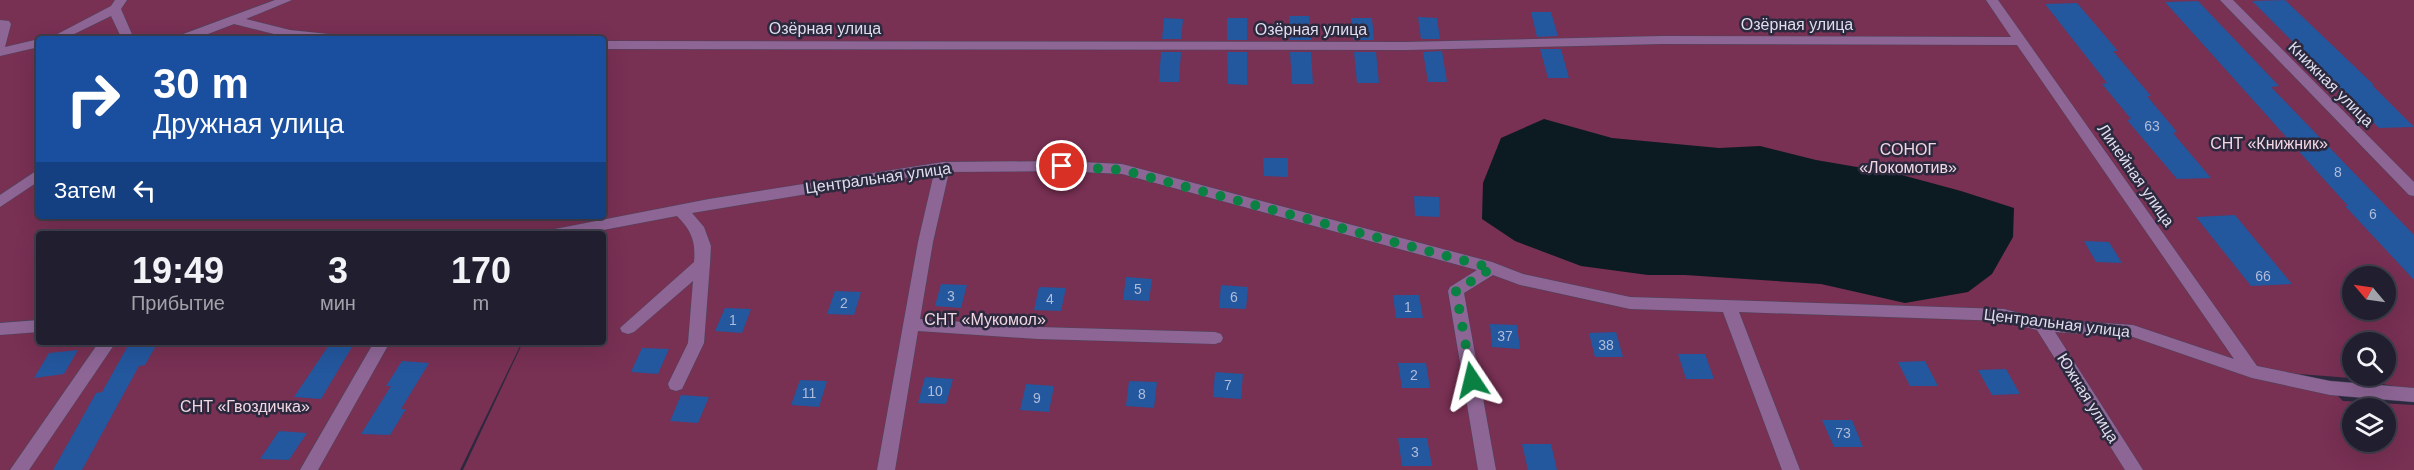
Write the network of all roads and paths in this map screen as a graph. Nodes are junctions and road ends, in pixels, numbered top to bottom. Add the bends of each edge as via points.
1 (286, 0) edge
2 (1992, 0) edge
3 (2226, 0) edge
4 (118, 4) edge
5 (233, 20) junction
6 (0, 24) edge
7 (59, 36) edge
8 (126, 36) edge
9 (191, 36) edge
10 (309, 36) edge
11 (2019, 41) junction
12 (36, 44) edge
13 (0, 45) edge
14 (606, 45) edge
15 (0, 52) edge
16 (943, 167) junction
17 (36, 176) edge
18 (2414, 191) edge
19 (0, 202) edge
20 (680, 210) junction
21 (571, 231) edge
22 (702, 264) junction
23 (1492, 268) junction
24 (1729, 306) junction
25 (911, 324) junction
26 (2042, 325) junction
27 (36, 326) edge
28 (628, 328) dead end
29 (0, 329) edge
30 (1215, 338) dead end
31 (106, 345) edge
32 (380, 345) edge
33 (2252, 371) junction
34 (676, 384) dead end
35 (2414, 395) edge
36 (19, 470) edge
37 (309, 470) edge
38 (886, 470) edge
39 (1487, 470) edge
40 (1791, 470) edge
41 (2134, 470) edge

1 - 5 street
2 - 11 street, Линейная улица
3 - 18 street, Книжная улица
4 - 7 street
4 - 8 street
5 - 9 street
5 - 10 street
6 - 13 street via 5,24
11 - 14 street, Озёрная улица via 1662,40 1406,46
11 - 33 street, Линейная улица
12 - 15 street
16 - 20 street, Центральная улица
16 - 23 street, Центральная улица via 1122,170
16 - 25 street via 928,217
17 - 19 street
20 - 21 street, Центральная улица
20 - 22 street via 697,226 703,246
22 - 28 street
22 - 34 street via 696,343
23 - 24 street, Центральная улица via 1520,279 1630,303
23 - 39 street via 1456,291
24 - 26 street, Центральная улица via 2004,315
24 - 40 street
25 - 30 street via 1038,333
25 - 38 street
26 - 33 street, Центральная улица via 2133,331
26 - 41 street, Южная улица
27 - 29 street
31 - 36 street
32 - 37 street
33 - 35 street, Центральная улица via 2330,388

